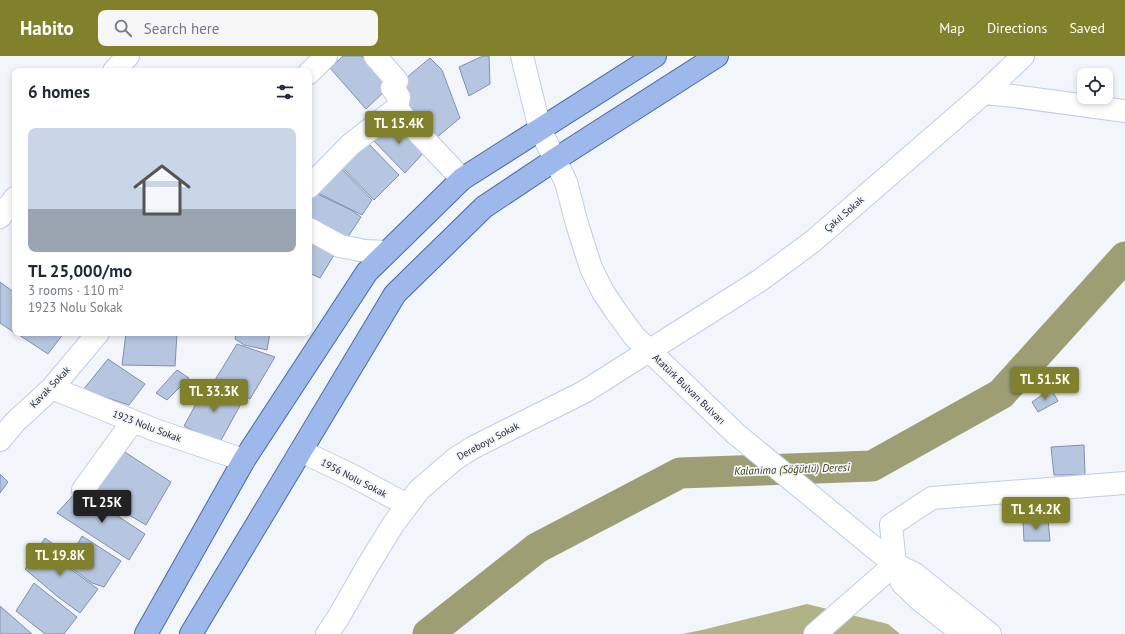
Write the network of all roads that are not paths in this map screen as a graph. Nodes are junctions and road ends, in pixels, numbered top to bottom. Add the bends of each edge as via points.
1 (128, 56) edge
2 (326, 56) edge
3 (375, 56) edge
4 (522, 56) edge
5 (655, 56) edge
6 (717, 56) edge
7 (1023, 56) edge
8 (117, 68) edge
9 (312, 70) edge
10 (984, 93) junction
11 (397, 108) junction
12 (1125, 111) edge
13 (540, 129) junction
14 (556, 159) junction
15 (462, 179) junction
16 (312, 184) edge
17 (12, 202) edge
18 (0, 217) edge
19 (12, 226) edge
20 (312, 231) edge
21 (387, 252) junction
22 (95, 336) edge
23 (649, 350) junction
24 (52, 388) junction
25 (132, 420) junction
26 (0, 440) edge
27 (301, 451) junction
28 (244, 460) junction
29 (1125, 483) edge
30 (83, 490) dead end
31 (407, 505) junction
32 (895, 564) junction
33 (332, 626) edge
34 (146, 634) edge
35 (191, 634) edge
36 (815, 634) edge
37 (962, 634) edge
38 (990, 634) edge

1 - 8 street
2 - 9 street
3 - 11 street via 397,81 392,88 399,97
4 - 13 street, Atatürk Bulvarı Bulvarı
5 - 13 main road
6 - 14 main road
7 - 10 street, Çakıl Sokak
10 - 12 street
10 - 23 street, Çakıl Sokak via 812,242 759,281
11 - 15 street
11 - 16 street via 350,145
13 - 14 street, Atatürk Bulvarı Bulvarı
13 - 15 main road
14 - 23 street, Atatürk Bulvarı Bulvarı via 566,182 591,268 615,310 634,336
14 - 27 main road via 484,207 395,294
15 - 21 main road
17 - 18 street
18 - 19 street
20 - 21 street via 340,246
21 - 28 main road via 367,272
22 - 24 street, Kavak Sokak
23 - 31 street, Dereboyu Sokak via 584,392 472,448 419,490
23 - 32 street, Atatürk Bulvarı Bulvarı via 736,434
24 - 25 street, 1923 Nolu Sokak
24 - 26 street, Kavak Sokak via 15,422
25 - 28 street, 1923 Nolu Sokak via 154,430
25 - 30 street
27 - 31 street, 1956 Nolu Sokak
27 - 35 main road
28 - 34 main road
29 - 32 street via 932,498 891,525
31 - 33 street, Dereboyu Sokak
32 - 36 street
32 - 37 street via 902,583
32 - 38 street, Atatürk Bulvarı Bulvarı via 914,574

